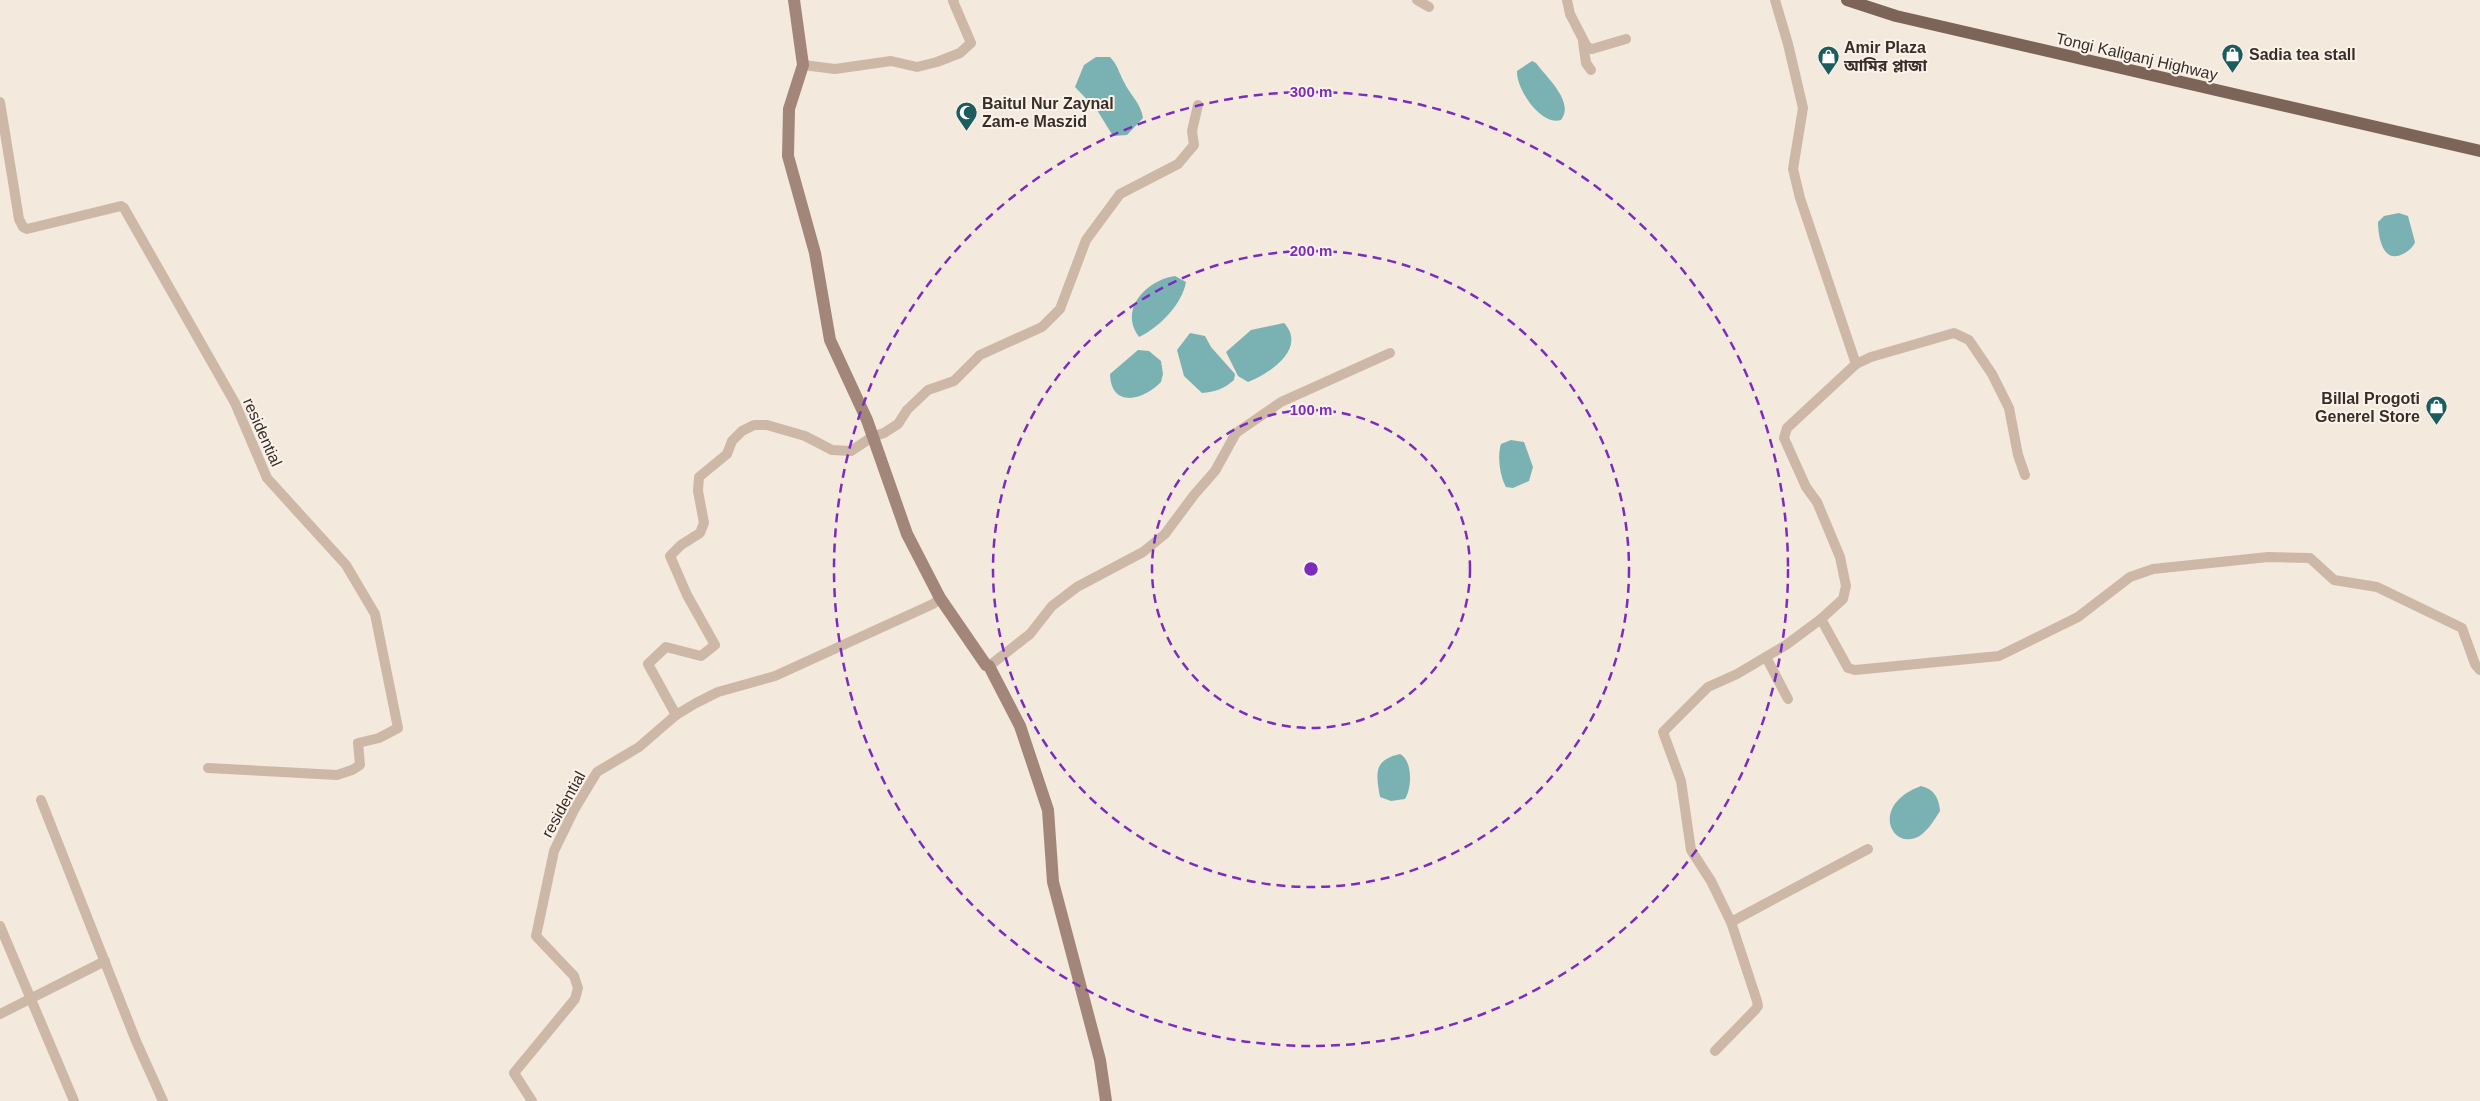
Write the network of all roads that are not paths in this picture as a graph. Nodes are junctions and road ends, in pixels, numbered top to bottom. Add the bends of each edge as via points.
1 (794, 0) edge
2 (954, 0) edge
3 (1417, 0) edge
4 (1567, 0) edge
5 (1775, 0) edge
6 (1847, 0) edge
7 (1429, 7) dead end
8 (1626, 39) dead end
9 (1582, 41) junction
10 (802, 65) junction
11 (1592, 70) dead end
12 (0, 102) edge
13 (1198, 105) dead end
14 (2480, 151) edge
15 (1390, 353) dead end
16 (1856, 364) junction
17 (872, 437) junction
18 (2025, 475) dead end
19 (940, 598) junction
20 (1821, 619) junction
21 (1766, 657) junction
22 (990, 666) junction
23 (2480, 670) edge
24 (1788, 699) dead end
25 (676, 715) junction
26 (208, 768) dead end
27 (41, 800) dead end
28 (1868, 849) dead end
29 (1731, 922) junction
30 (0, 926) edge
31 (105, 961) junction
32 (31, 999) junction
33 (0, 1014) edge
34 (1715, 1051) dead end
35 (74, 1101) edge
36 (163, 1101) edge
37 (532, 1101) edge
38 (1106, 1101) edge

1 - 10 street
2 - 10 street via 971,43 960,54 917,67 891,61 835,69
3 - 7 street
4 - 9 street
5 - 16 street via 1804,108 1793,169
6 - 14 main road, Tongi Kaliganj Highway via 1896,16
8 - 9 street via 1592,49
9 - 11 street via 1586,63
10 - 17 street via 789,109 788,156 815,254 830,340
12 - 26 street, residential via 23,227 27,230 121,206 124,208 234,403 267,478 346,565 375,614 398,728 379,738 358,743 360,764 337,775
13 - 17 street via 1192,131 1194,145 1178,164 1120,194 1086,240 1060,309 1042,327 980,355 954,381 928,390 907,410 898,424
15 - 22 street via 1281,402 1236,433 1215,471 1165,534 1143,552 1076,587 1052,606 1030,634
16 - 18 street via 1954,333 1969,340 1992,374 2009,408
16 - 20 street via 1787,428 1784,438 1830,532 1846,586 1842,599
17 - 19 street via 907,534
17 - 25 street via 852,451 832,450 805,436 768,425 754,425 742,430 732,441 727,454 699,478 704,523 700,533 681,544 670,556 687,595 715,644 700,656 666,647 648,664
19 - 22 street via 986,665
19 - 25 street, residential via 775,676 718,692
20 - 21 street
20 - 23 street via 1848,668 1855,670 1999,656 2078,617 2130,577 2153,569 2268,557 2310,558 2334,580 2377,587 2462,628
21 - 24 street
21 - 29 street via 1708,687 1663,732 1681,781 1690,850 1711,881
22 - 38 street via 1020,726 1048,810 1053,882 1100,1060
25 - 37 street, residential via 639,746 597,772 554,851 536,936 574,976 578,988 575,999 514,1073
27 - 31 street
28 - 29 street
29 - 34 street via 1758,1006
30 - 32 street
31 - 32 street
31 - 36 street
32 - 33 street
32 - 35 street

